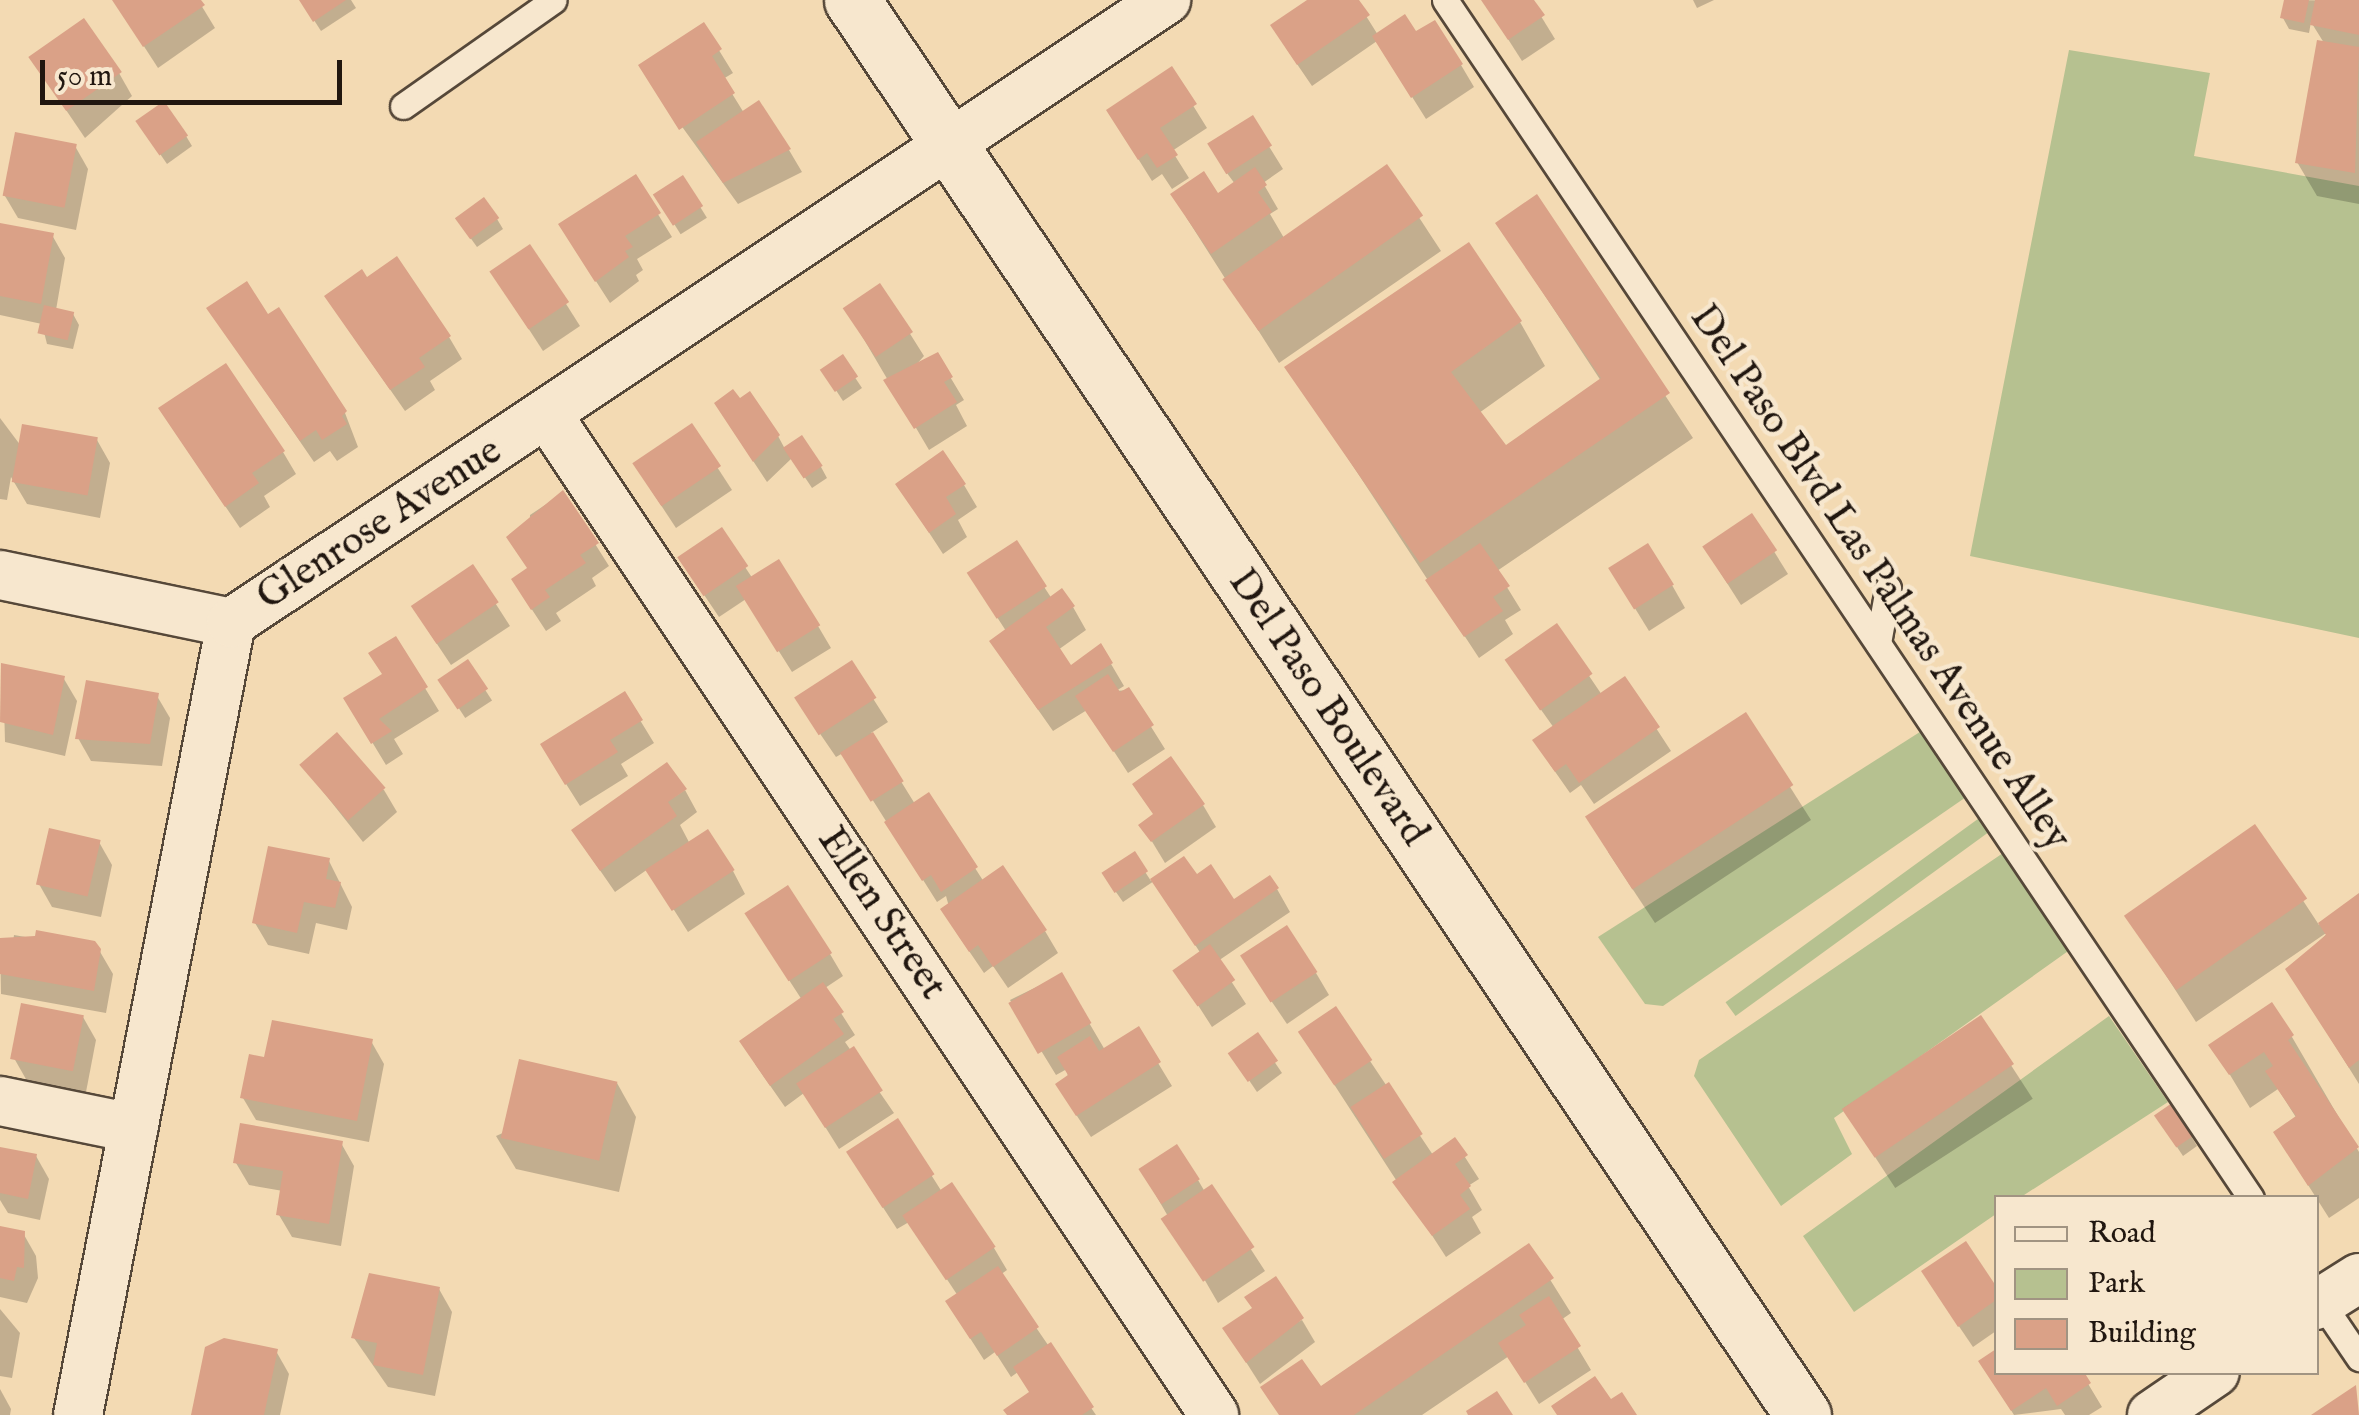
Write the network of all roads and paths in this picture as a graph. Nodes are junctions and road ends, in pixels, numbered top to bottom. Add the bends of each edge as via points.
1 (554, 0) edge
2 (852, 0) edge
3 (1166, 0) edge
4 (1446, 0) edge
5 (403, 106) dead end
6 (949, 145) junction
7 (547, 414) junction
8 (0, 575) edge
9 (1888, 588) dead end
10 (232, 622) junction
11 (1878, 643) junction
12 (0, 1102) edge
13 (133, 1128) junction
14 (2249, 1195) edge
15 (2328, 1295) edge
16 (2359, 1358) edge
17 (2212, 1375) edge
18 (78, 1415) edge
19 (1214, 1415) edge
20 (1803, 1415) edge
21 (2152, 1415) edge

1 - 5 lane
2 - 6 main road, Del Paso Boulevard
3 - 6 street, Glenrose Avenue
4 - 11 lane, Del Paso Blvd Las Palmas Avenue Alley
6 - 7 street, Glenrose Avenue
6 - 20 main road, Del Paso Boulevard
7 - 10 street, Glenrose Avenue
7 - 19 street, Ellen Street
8 - 10 street
9 - 11 lane
10 - 13 street, Glenrose Avenue
11 - 14 lane, Del Paso Blvd Las Palmas Avenue Alley
12 - 13 street
13 - 18 street, Glenrose Avenue
15 - 16 lane
17 - 21 street

